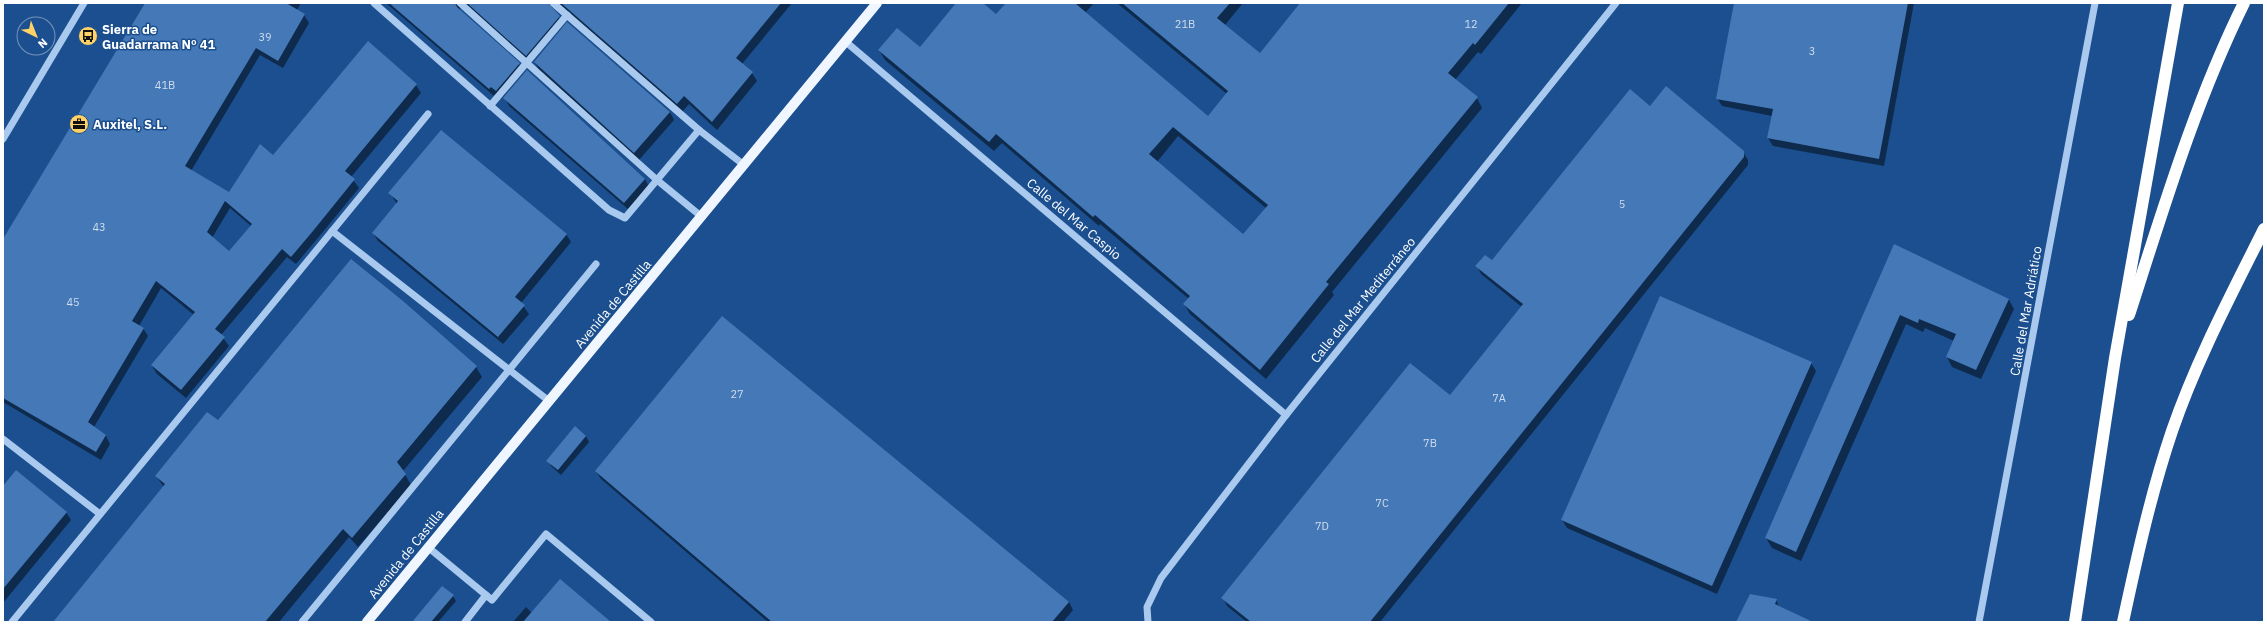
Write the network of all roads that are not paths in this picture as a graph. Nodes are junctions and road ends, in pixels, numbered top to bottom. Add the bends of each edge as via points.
1 (84, 3) edge
2 (374, 3) edge
3 (460, 3) edge
4 (553, 3) edge
5 (878, 3) edge
6 (1616, 3) edge
7 (2095, 3) edge
8 (2178, 3) edge
9 (2244, 3) edge
10 (567, 15) junction
11 (846, 42) junction
12 (526, 62) junction
13 (490, 106) junction
14 (428, 114) dead end
15 (699, 130) junction
16 (3, 139) edge
17 (744, 165) junction
18 (657, 180) junction
19 (702, 217) junction
20 (2264, 229) edge
21 (332, 231) junction
22 (596, 264) dead end
23 (2115, 358) junction
24 (510, 368) junction
25 (549, 401) junction
26 (1286, 415) junction
27 (3, 439) edge
28 (100, 514) junction
29 (428, 548) junction
30 (486, 595) junction
31 (12, 622) edge
32 (302, 622) edge
33 (368, 622) edge
34 (465, 622) edge
35 (650, 622) edge
36 (1148, 622) edge
37 (1979, 622) edge
38 (2076, 622) edge
39 (2123, 622) edge

1 - 16 street
2 - 13 street
3 - 12 street
4 - 10 street
5 - 11 main road, Avenida de Castilla
6 - 26 street, Calle del Mar Mediterráneo
7 - 37 street, Calle del Mar Adriático
8 - 23 highway
9 - 23 highway via 2230,30 2178,162
10 - 12 street
10 - 15 street
11 - 17 main road, Avenida de Castilla
11 - 26 street, Calle del Mar Caspio
12 - 13 street
12 - 18 street
13 - 18 street via 609,210 625,218
14 - 21 street
15 - 17 street
15 - 18 street
17 - 19 main road, Avenida de Castilla
18 - 19 street
19 - 25 main road, Avenida de Castilla
20 - 39 highway via 2213,330 2172,430 2142,531
21 - 24 street
21 - 28 street
22 - 24 street
23 - 38 highway
24 - 25 street
24 - 32 street
25 - 29 main road, Avenida de Castilla
26 - 36 street, Calle del Mar Mediterráneo via 1161,578 1147,607
27 - 28 street
28 - 31 street
29 - 30 street
29 - 33 main road, Avenida de Castilla
30 - 34 street
30 - 35 street via 492,600 546,534

